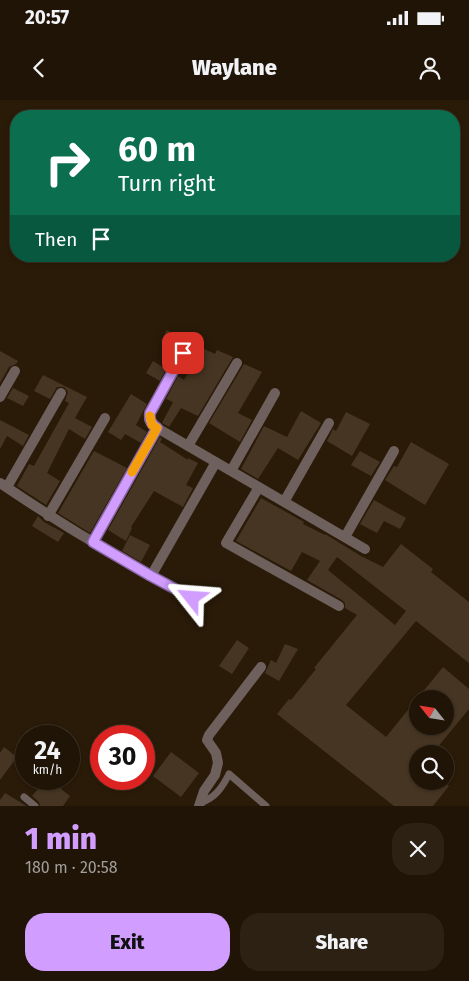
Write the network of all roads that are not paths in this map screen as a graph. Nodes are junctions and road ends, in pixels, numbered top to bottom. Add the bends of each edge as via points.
1 (183, 353) dead end
2 (237, 363) dead end
3 (16, 371) dead end
4 (61, 393) dead end
5 (275, 393) dead end
6 (0, 397) edge
7 (105, 418) dead end
8 (329, 423) dead end
9 (157, 428) junction
10 (188, 446) junction
11 (394, 451) dead end
12 (216, 462) junction
13 (231, 471) junction
14 (3, 485) edge
15 (259, 487) junction
16 (284, 502) junction
17 (48, 516) junction
18 (345, 538) junction
19 (93, 542) junction
20 (366, 549) dead end
21 (151, 576) junction
22 (192, 598) dead end
23 (339, 606) dead end
24 (261, 667) dead end
25 (24, 797) dead end
26 (199, 805) edge
27 (36, 806) edge
28 (266, 806) edge

1 - 9 street via 150,413 149,419
2 - 10 street
3 - 6 street
4 - 14 street
5 - 13 street
7 - 17 street
8 - 16 street
9 - 10 street
9 - 19 street
10 - 12 street
11 - 18 street
12 - 13 street
12 - 21 street
13 - 15 street
14 - 17 street
15 - 16 street
15 - 23 street via 226,543
16 - 18 street
17 - 19 street
18 - 20 street
19 - 21 street
21 - 22 street
24 - 26 street via 209,735 207,740 216,753 218,763
25 - 27 lane
26 - 28 lane via 221,789 229,774

